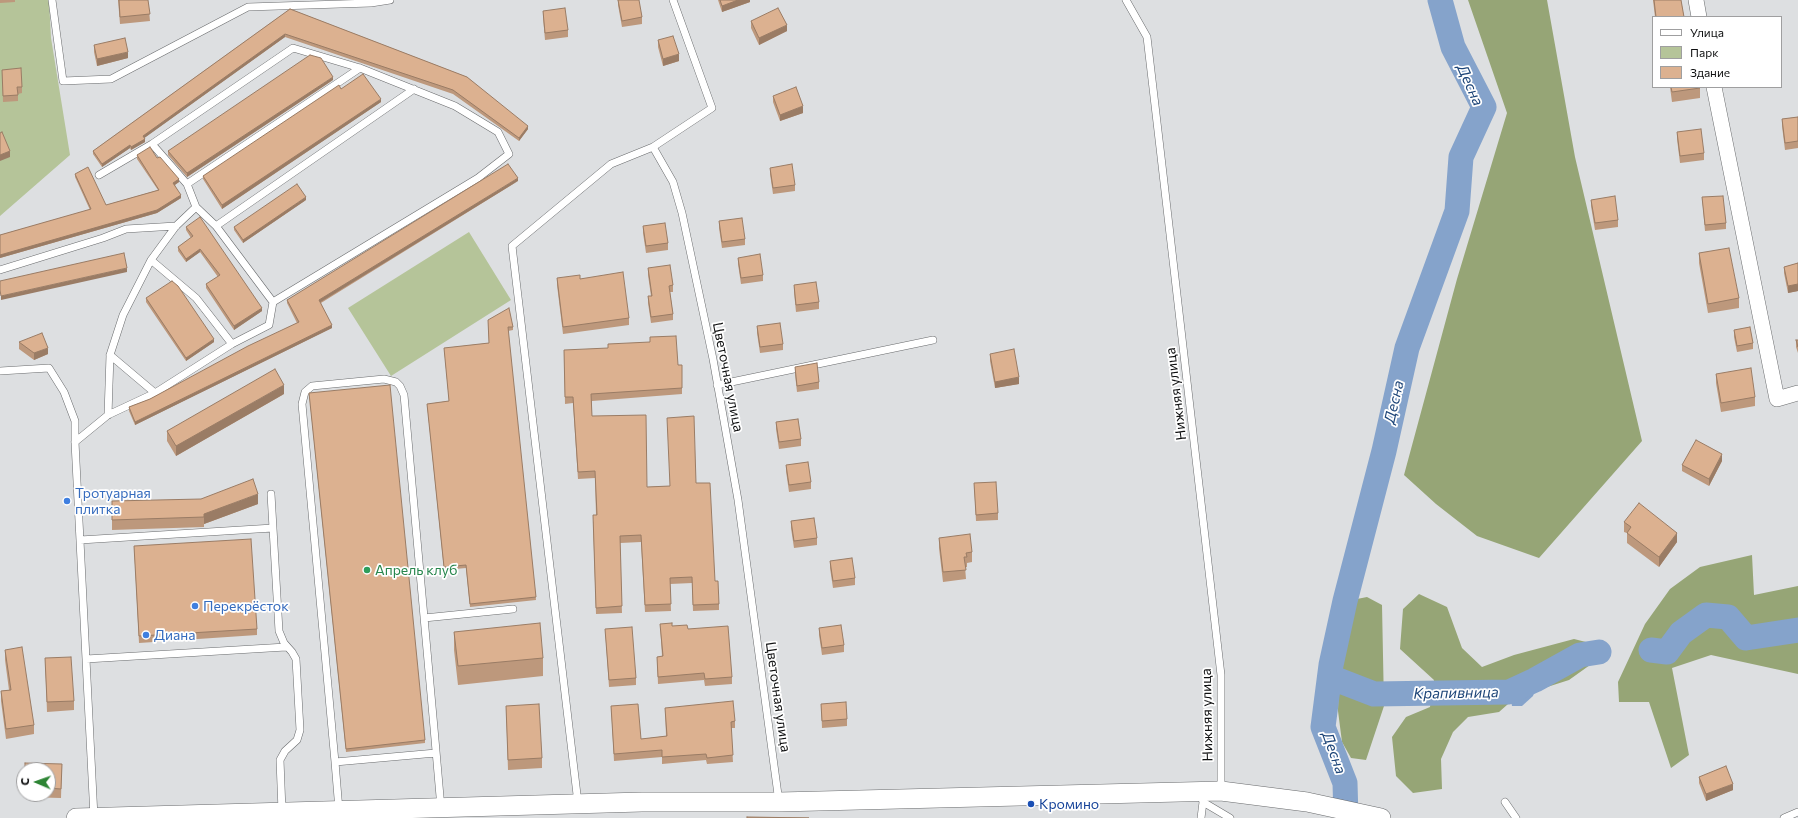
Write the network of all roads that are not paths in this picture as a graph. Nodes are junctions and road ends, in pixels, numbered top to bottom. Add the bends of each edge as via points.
1 (52, 0) edge
2 (390, 0) edge
3 (673, 0) edge
4 (1126, 0) edge
5 (1696, 0) edge
6 (1699, 16) edge
7 (360, 68) junction
8 (1714, 88) edge
9 (414, 89) junction
10 (152, 144) junction
11 (653, 147) junction
12 (99, 175) dead end
13 (187, 184) junction
14 (196, 207) junction
15 (176, 226) junction
16 (216, 226) junction
17 (151, 260) junction
18 (0, 270) edge
19 (273, 302) junction
20 (933, 340) dead end
21 (232, 344) junction
22 (110, 355) junction
23 (0, 371) edge
24 (717, 385) junction
25 (155, 393) junction
26 (1798, 393) edge
27 (108, 415) junction
28 (74, 442) junction
29 (271, 494) dead end
30 (273, 528) junction
31 (80, 540) junction
32 (513, 609) dead end
33 (424, 618) junction
34 (286, 647) junction
35 (86, 659) junction
36 (436, 753) junction
37 (335, 762) junction
38 (1222, 791) junction
39 (1202, 797) junction
40 (779, 802) junction
41 (1505, 802) dead end
42 (578, 804) junction
43 (441, 808) junction
44 (339, 811) junction
45 (1798, 812) edge
46 (289, 814) edge
47 (94, 817) edge
48 (76, 818) edge
49 (1201, 818) edge
50 (1230, 818) edge
51 (1381, 818) edge
52 (1516, 818) edge
53 (1784, 818) edge

1 - 2 lane via 63,81 110,79 248,7 371,3
3 - 11 lane via 712,108
4 - 38 lane, Нижняя улица via 1147,37 1158,124 1221,675
5 - 6 street
7 - 9 lane
7 - 10 lane via 293,48
7 - 13 lane
8 - 26 street via 1778,399
9 - 16 lane
9 - 19 lane via 455,106 498,132 509,154 478,178
10 - 12 lane
10 - 13 lane
11 - 24 lane, Цветочная улица via 673,182 682,213
11 - 42 lane via 611,164 512,246
13 - 14 lane
14 - 15 lane
14 - 16 lane
15 - 17 lane
15 - 18 lane via 126,229
16 - 19 lane
17 - 21 lane via 196,298
17 - 22 lane via 123,316
19 - 21 lane via 269,325
20 - 24 lane
21 - 25 lane
22 - 25 lane
22 - 27 lane
23 - 28 lane via 49,368 64,392 75,421
24 - 40 lane, Цветочная улица via 738,500
25 - 27 lane
27 - 28 lane
28 - 31 lane
29 - 30 lane
30 - 31 lane
30 - 34 lane via 279,631
31 - 35 lane
32 - 33 lane
33 - 36 lane
33 - 37 lane via 402,389 396,382 384,379 312,386 305,392 302,404
34 - 35 lane
34 - 46 lane via 296,660 300,730 297,740 285,751 280,760
35 - 47 lane
36 - 37 lane
36 - 43 lane
37 - 44 lane
38 - 39 street
38 - 51 street via 1307,802
39 - 40 street
39 - 49 lane
39 - 50 lane
40 - 42 street
41 - 52 lane
42 - 43 street
43 - 44 street
44 - 46 street
45 - 53 lane
46 - 47 street
47 - 48 street

